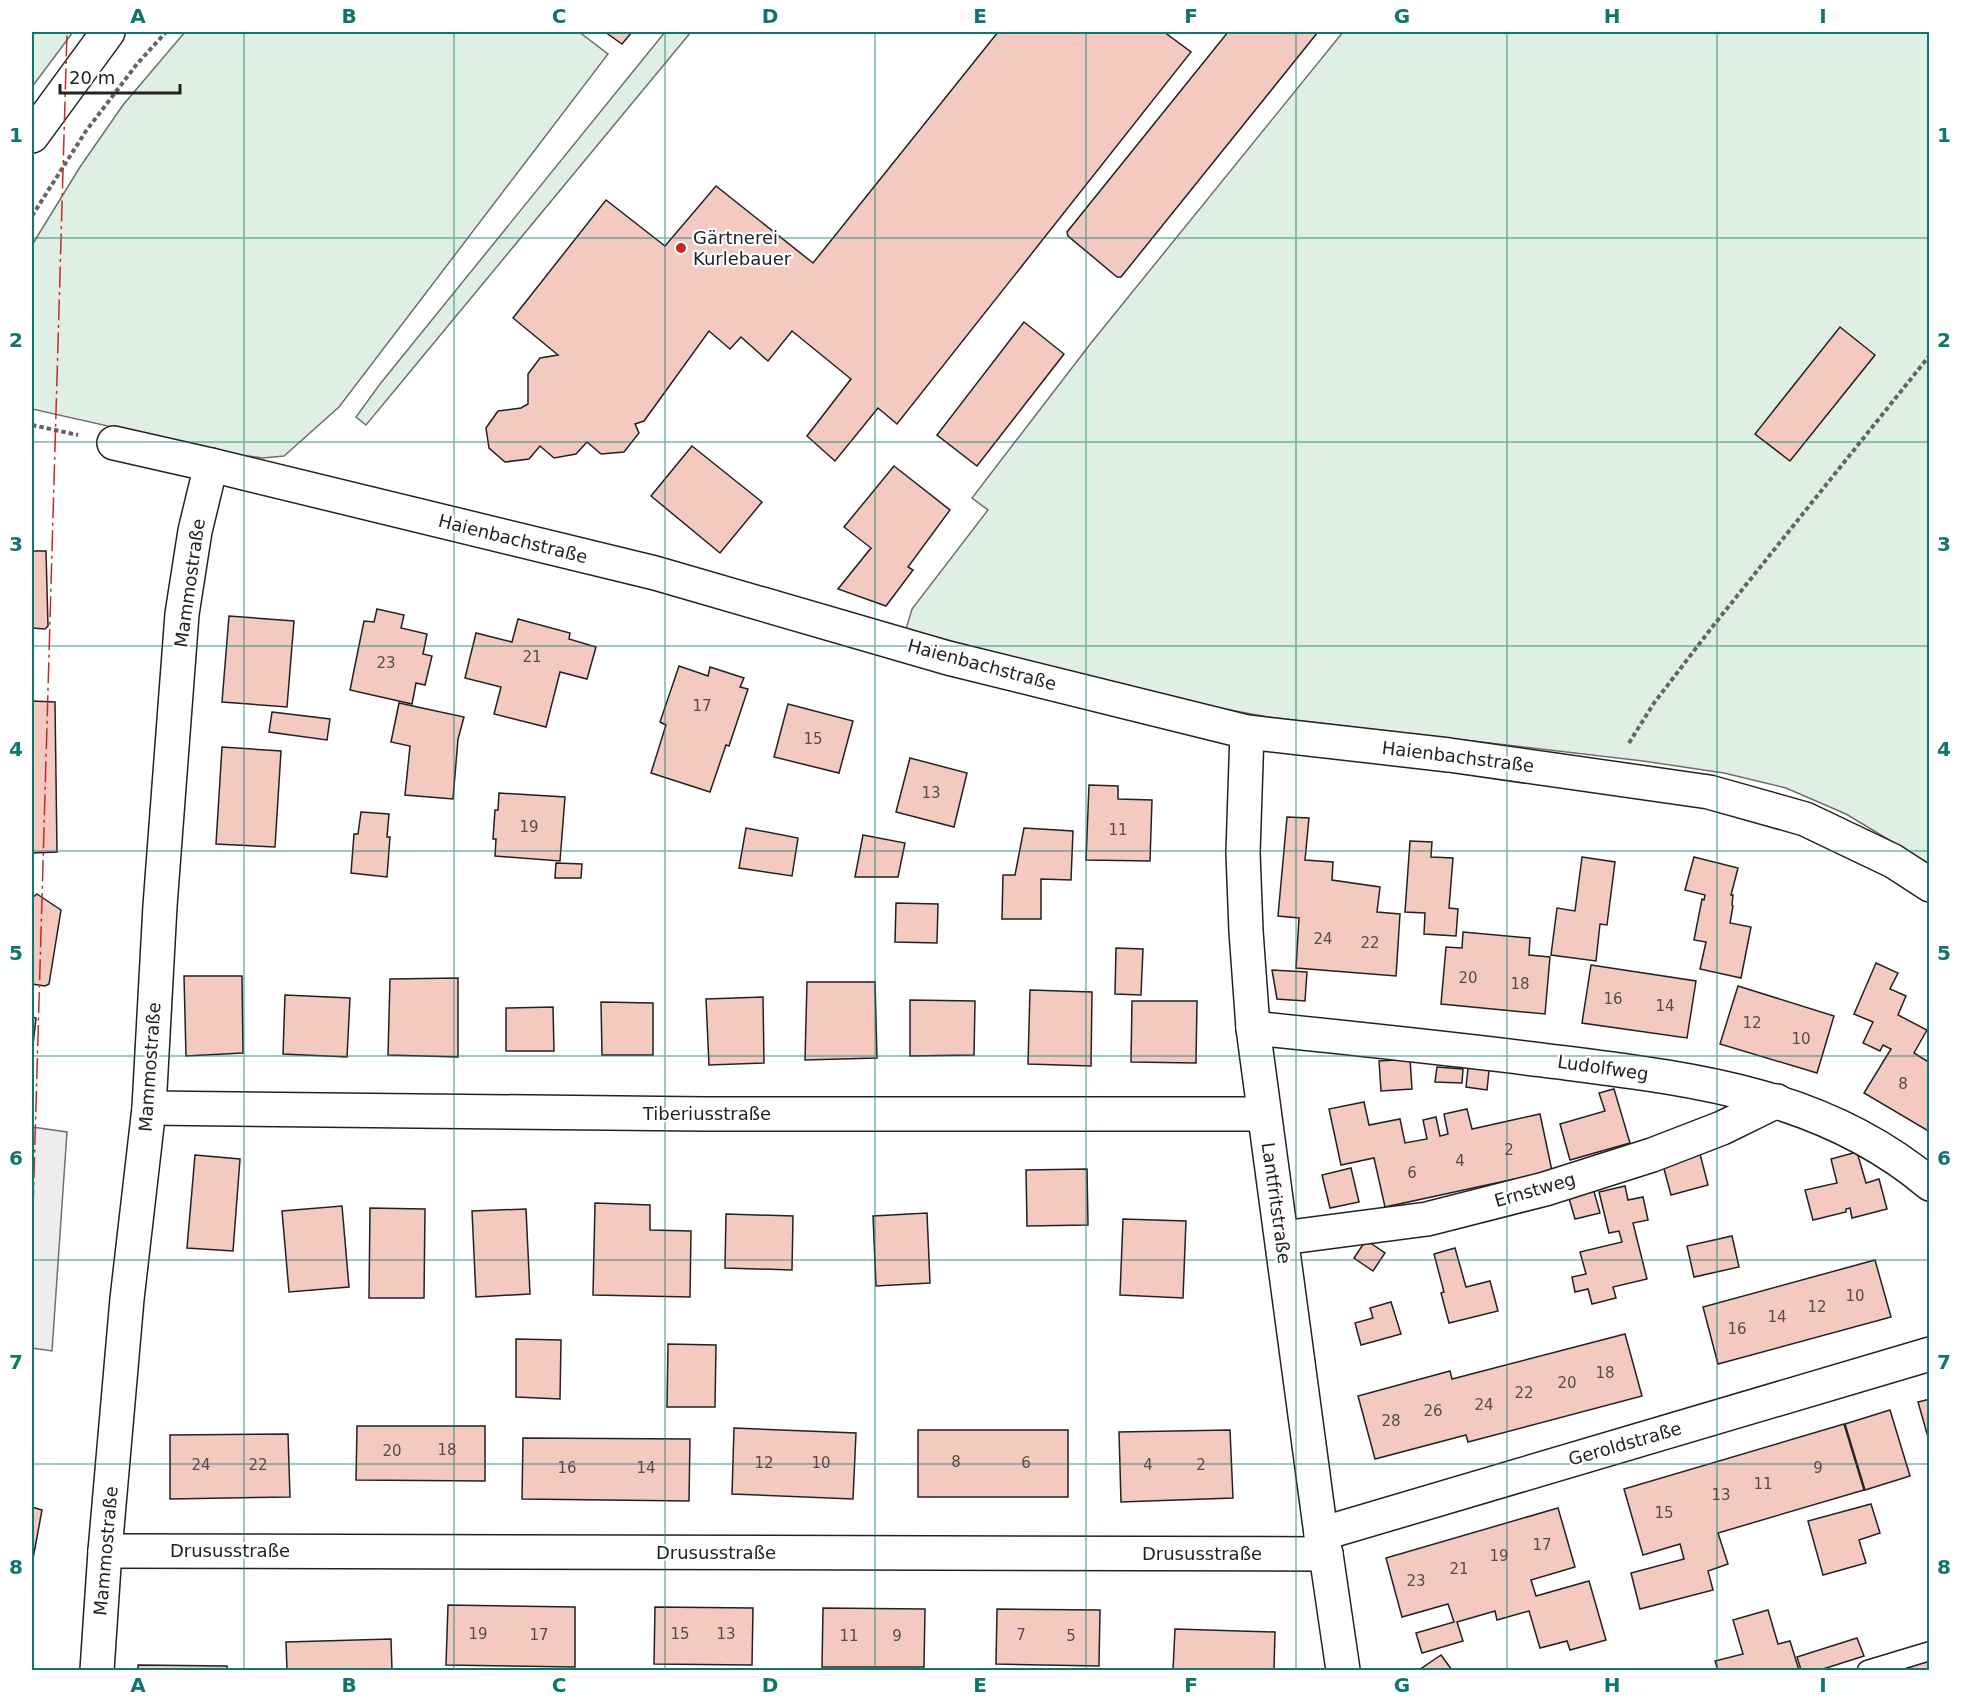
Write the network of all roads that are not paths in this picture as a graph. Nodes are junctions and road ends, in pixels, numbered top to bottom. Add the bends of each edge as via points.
1 (108, 32) edge
2 (32, 136) edge
3 (114, 443) road end
4 (211, 465) junction
5 (1247, 732) junction
6 (1929, 885) edge
7 (1253, 1028) junction
8 (1777, 1101) junction
9 (149, 1108) junction
10 (1264, 1114) junction
11 (1929, 1184) edge
12 (1281, 1238) junction
13 (1929, 1354) edge
14 (1324, 1544) junction
15 (105, 1551) junction
16 (1929, 1651) edge
17 (97, 1671) edge
18 (1343, 1671) edge
19 (1867, 1671) edge

1 - 2 street
3 - 4 street, Haienbachstraße
4 - 5 street, Haienbachstraße via 655,573 948,658
4 - 9 street, Mammostraße via 195,531 182,614 159,906
5 - 6 street, Haienbachstraße via 1449,755 1708,792 1805,819 1893,861
5 - 7 street, Lantfritstraße via 1243,854
7 - 8 street, Ludolfweg via 1417,1044 1615,1070 1719,1085
7 - 10 street, Lantfritstraße
8 - 11 street, Ludolfweg via 1861,1136
8 - 12 street, Ernstweg via 1652,1155 1545,1189 1426,1219
9 - 10 street, Tiberiusstraße via 705,1114
9 - 15 street, Mammostraße via 127,1299
10 - 12 street, Lantfritstraße
12 - 14 street, Lantfritstraße
13 - 14 street, Geroldstraße
14 - 15 street, Drususstraße
14 - 18 street, Lantfritstraße
15 - 17 street, Mammostraße
16 - 19 lane

